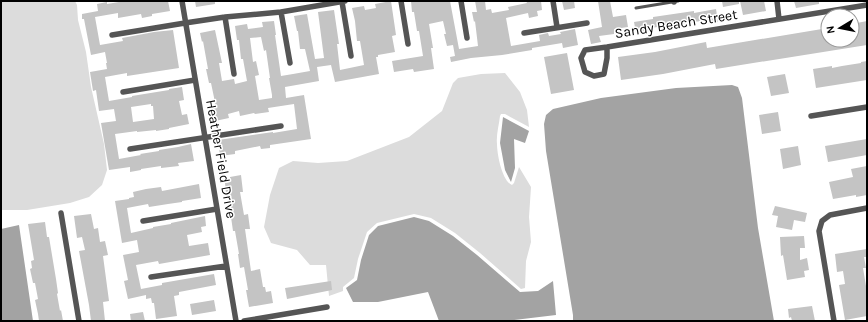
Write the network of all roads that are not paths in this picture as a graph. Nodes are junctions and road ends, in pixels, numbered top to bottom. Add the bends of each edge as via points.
1 (182, 1) edge
2 (346, 1) edge
3 (401, 1) edge
4 (461, 1) edge
5 (552, 1) edge
6 (676, 1) edge
7 (777, 1) edge
8 (342, 2) edge
9 (867, 5) edge
10 (636, 8) dead end
11 (281, 12) junction
12 (225, 17) junction
13 (780, 19) junction
14 (186, 23) junction
15 (587, 23) dead end
16 (557, 27) junction
17 (524, 33) dead end
18 (112, 35) dead end
19 (467, 38) dead end
20 (408, 44) dead end
21 (607, 47) junction
22 (351, 56) dead end
23 (290, 64) dead end
24 (234, 74) dead end
25 (195, 80) junction
26 (123, 92) dead end
27 (867, 107) edge
28 (811, 116) dead end
29 (281, 126) dead end
30 (205, 137) junction
31 (130, 150) dead end
32 (867, 208) edge
33 (217, 209) junction
34 (61, 213) dead end
35 (143, 221) dead end
36 (226, 266) junction
37 (152, 277) dead end
38 (328, 307) dead end
39 (78, 321) edge
40 (236, 321) edge
41 (244, 321) edge
42 (834, 321) edge

1 - 14 street, Heather Field Drive
2 - 8 street
3 - 20 street
4 - 19 street
5 - 16 street
6 - 10 lane
7 - 13 street
8 - 11 street
8 - 22 street
9 - 13 street, Sandy Beach Street
11 - 12 street
11 - 23 street
12 - 14 street
12 - 24 street
13 - 21 street, Sandy Beach Street
14 - 18 street
14 - 25 street, Heather Field Drive
15 - 16 street
16 - 17 street
21 - 21 street, Sandy Beach Street via 585,50 581,58 585,72 594,76 604,74
25 - 26 street
25 - 30 street, Heather Field Drive
27 - 28 street
29 - 30 street
30 - 31 street
30 - 33 street, Heather Field Drive
32 - 42 street via 830,215 822,221 819,231
33 - 35 street
33 - 36 street, Heather Field Drive
34 - 39 street
36 - 37 street
36 - 40 street, Heather Field Drive
38 - 41 street

